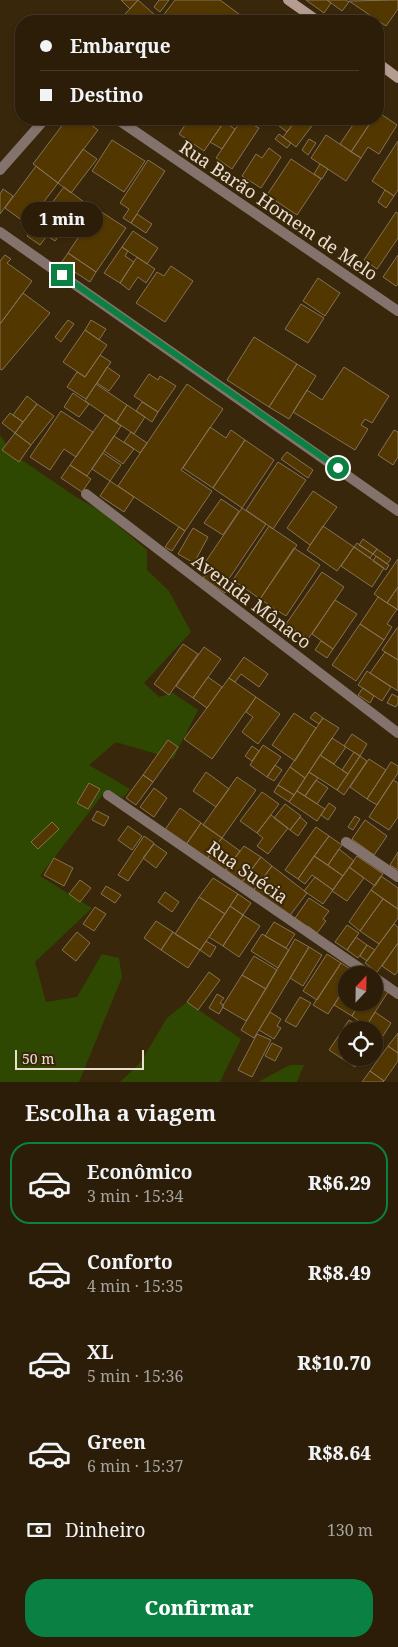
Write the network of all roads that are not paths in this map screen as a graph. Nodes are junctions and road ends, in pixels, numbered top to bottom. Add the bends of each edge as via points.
1 (288, 0) edge
2 (309, 15) edge
3 (384, 68) edge
4 (398, 78) edge
5 (40, 125) edge
6 (126, 125) edge
7 (0, 170) edge
8 (0, 232) edge
9 (398, 311) edge
10 (86, 494) dead end
11 (398, 511) edge
12 (398, 733) edge
13 (108, 795) dead end
14 (346, 842) dead end
15 (398, 877) edge
16 (357, 966) edge
17 (383, 983) edge
18 (398, 994) edge

1 - 2 main road
3 - 4 main road
5 - 7 street
6 - 9 street, Rua Barão Homem de Melo
8 - 11 street
10 - 12 street, Avenida Mônaco
13 - 16 street, Rua Suécia
14 - 15 street
17 - 18 street

